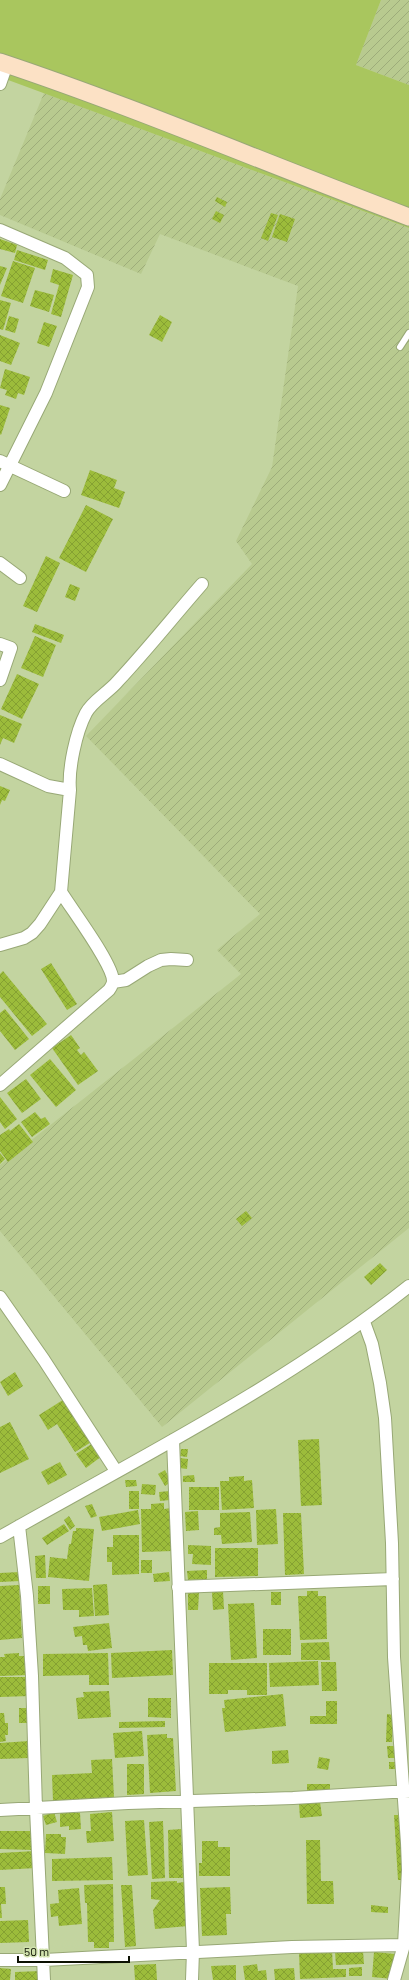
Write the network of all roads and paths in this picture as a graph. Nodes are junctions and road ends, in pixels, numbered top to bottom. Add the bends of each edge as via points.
1 (4, 63) edge
2 (0, 84) edge
3 (409, 216) edge
4 (0, 230) edge
5 (409, 333) edge
6 (400, 347) dead end
7 (4, 463) edge
8 (0, 486) edge
9 (64, 491) dead end
10 (0, 563) edge
11 (20, 578) dead end
12 (202, 584) dead end
13 (0, 644) edge
14 (0, 680) edge
15 (0, 764) edge
16 (70, 790) junction
17 (61, 892) junction
18 (0, 945) edge
19 (187, 960) dead end
20 (113, 982) junction
21 (0, 1085) edge
22 (409, 1286) edge
23 (0, 1297) edge
24 (364, 1322) junction
25 (173, 1440) junction
26 (116, 1471) junction
27 (19, 1526) junction
28 (0, 1537) edge
29 (393, 1579) junction
30 (178, 1586) junction
31 (406, 1791) edge
32 (186, 1801) junction
33 (36, 1809) junction
34 (0, 1810) edge
35 (409, 1873) edge
36 (404, 1945) junction
37 (192, 1951) junction
38 (0, 1960) edge
39 (44, 1960) junction
40 (44, 1980) edge
41 (192, 1980) edge
42 (394, 1980) edge

1 - 2 street
1 - 3 street via 72,86 309,180
4 - 7 street via 65,258 87,275 88,280 88,287 46,393
5 - 6 lane
7 - 8 street
7 - 9 street
10 - 11 street
12 - 16 street via 113,687 91,705 81,726 75,749 69,780
13 - 14 street via 11,648
15 - 16 street via 48,786
16 - 17 street
17 - 18 street via 32,933
17 - 20 street via 107,964
19 - 20 street via 161,960 126,980
20 - 21 street via 109,990
22 - 24 street
23 - 26 street
24 - 25 street via 285,1374
24 - 29 street via 372,1344 385,1418
25 - 26 street
25 - 30 street
26 - 27 street
27 - 28 street
27 - 33 street via 32,1676
29 - 30 street
29 - 31 street via 394,1658
30 - 32 street
31 - 32 street
31 - 35 street
32 - 33 street
32 - 37 street
33 - 34 street
33 - 39 street
35 - 36 street
36 - 37 street
36 - 42 street
37 - 39 street
37 - 41 street
38 - 39 street
39 - 40 street

